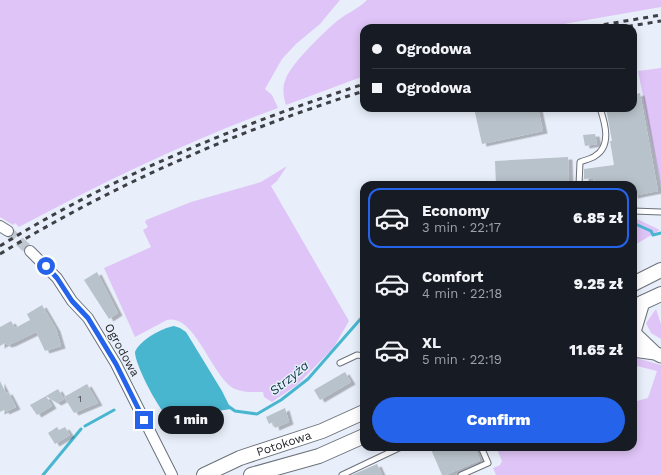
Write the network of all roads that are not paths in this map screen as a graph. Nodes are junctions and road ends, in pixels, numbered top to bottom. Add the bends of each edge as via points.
1 (601, 112) edge
2 (579, 181) edge
3 (637, 211) edge
4 (661, 212) edge
5 (30, 251) tunnel mouth
6 (661, 270) edge
7 (637, 282) edge
8 (661, 294) edge
9 (638, 305) edge
10 (637, 336) edge
11 (637, 351) edge
12 (360, 354) edge
13 (658, 354) edge
14 (340, 364) dead end
15 (360, 414) edge
16 (360, 438) edge
17 (392, 451) edge
18 (483, 451) edge
19 (240, 458) junction
20 (172, 475) edge
21 (204, 475) edge
22 (247, 475) edge
23 (251, 475) edge
24 (342, 475) edge
25 (461, 475) edge

1 - 2 lane via 606,137 602,149 596,156 580,162
3 - 4 lane
5 - 20 street, Ogrodowa via 57,278 72,301 88,318 116,364
6 - 7 main road
8 - 9 main road
10 - 13 street
11 - 13 street
12 - 14 lane
15 - 19 main road, Potokowa via 309,436
16 - 23 main road, Potokowa via 319,456
17 - 24 lane
18 - 25 lane via 488,463
19 - 21 main road, Potokowa
19 - 22 main road

